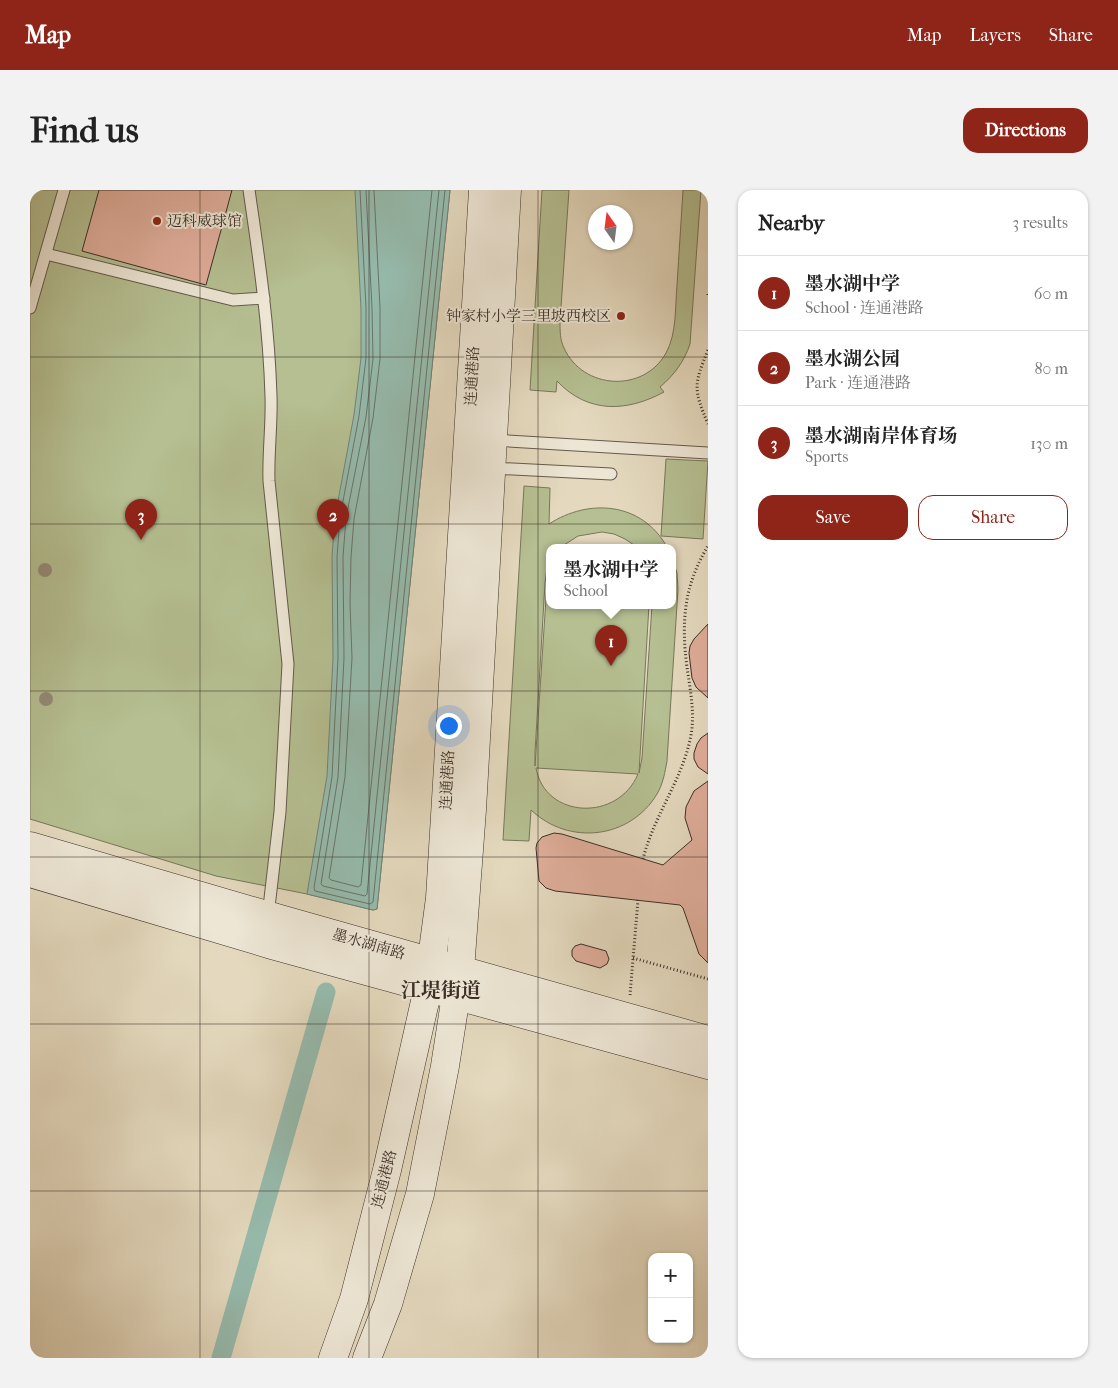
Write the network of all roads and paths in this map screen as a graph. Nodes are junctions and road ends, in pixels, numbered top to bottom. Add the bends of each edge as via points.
1 (64, 190) edge
2 (249, 190) edge
3 (483, 190) edge
4 (507, 190) edge
5 (707, 190) edge
6 (708, 199) edge
7 (46, 254) junction
8 (264, 298) junction
9 (30, 308) edge
10 (708, 350) edge
11 (708, 424) edge
12 (493, 440) junction
13 (708, 453) edge
14 (491, 468) junction
15 (611, 474) dead end
16 (707, 547) edge
17 (708, 555) edge
18 (30, 846) edge
19 (643, 859) dead end
20 (30, 873) edge
21 (638, 900) dead end
22 (274, 917) junction
23 (633, 958) junction
24 (432, 962) junction
25 (708, 979) edge
26 (458, 983) junction
27 (428, 988) junction
28 (629, 1018) junction
29 (708, 1040) edge
30 (708, 1065) edge
31 (333, 1358) edge
32 (367, 1358) edge

1 - 7 lane
2 - 8 lane
3 - 24 street, 连通港路 via 440,898
4 - 12 street, 连通港路
5 - 6 path
7 - 8 lane via 233,300
7 - 9 lane
8 - 22 lane via 271,398 269,481 288,664
10 - 11 path via 696,382
12 - 13 lane
12 - 14 street, 连通港路
14 - 15 lane
14 - 26 street, 连通港路 via 472,810
16 - 17 path
16 - 19 path via 694,570 685,614 691,735 683,765 647,842
18 - 22 street, 墨水湖南路
20 - 27 street, 墨水湖南路
21 - 23 path
22 - 24 street, 墨水湖南路
23 - 25 path
23 - 28 path
24 - 26 street, 墨水湖南路
24 - 27 street, 连通港路
26 - 27 street, 墨水湖南路
26 - 28 street, 墨水湖南路
26 - 30 street, 墨水湖南路
26 - 32 street, 连通港路 via 420,1194 388,1304
27 - 31 street, 连通港路 via 385,1180 354,1299
28 - 29 street, 墨水湖南路

